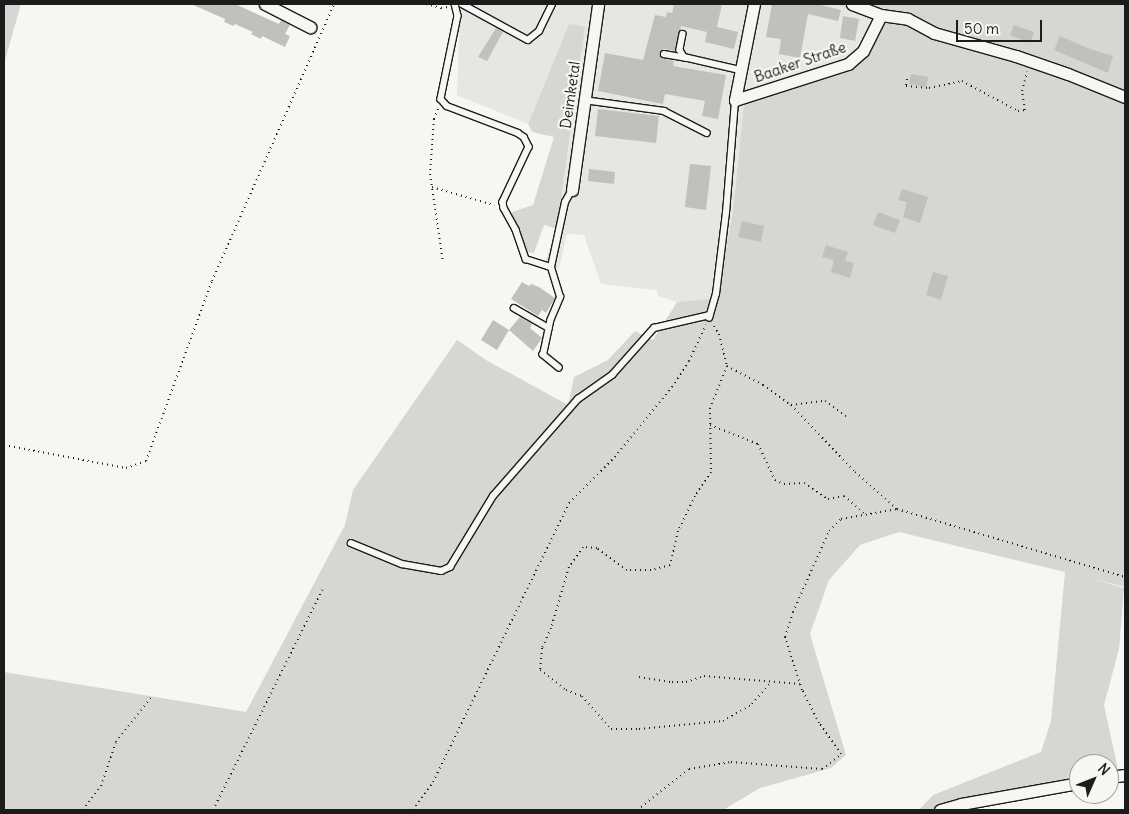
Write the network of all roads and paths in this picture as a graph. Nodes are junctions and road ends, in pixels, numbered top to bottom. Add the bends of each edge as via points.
1 (265, 4) edge
2 (334, 4) edge
3 (426, 4) edge
4 (451, 4) edge
5 (455, 4) edge
6 (462, 4) edge
7 (552, 4) edge
8 (598, 4) edge
9 (754, 4) edge
10 (852, 4) edge
11 (881, 16) junction
12 (310, 27) dead end
13 (683, 34) dead end
14 (664, 54) dead end
15 (687, 59) junction
16 (1030, 61) junction
17 (740, 70) junction
18 (907, 78) dead end
19 (1125, 97) edge
20 (441, 99) junction
21 (584, 100) junction
22 (735, 100) junction
23 (707, 133) dead end
24 (431, 186) junction
25 (572, 190) joint
26 (504, 208) junction
27 (443, 262) dead end
28 (551, 267) junction
29 (514, 308) dead end
30 (710, 317) junction
31 (549, 328) junction
32 (727, 366) junction
33 (558, 368) dead end
34 (791, 405) junction
35 (846, 417) dead end
36 (710, 425) junction
37 (4, 445) edge
38 (897, 510) junction
39 (866, 515) junction
40 (351, 544) dead end
41 (1125, 576) edge
42 (322, 590) dead end
43 (639, 677) dead end
44 (771, 682) junction
45 (800, 684) junction
46 (154, 695) dead end
47 (1069, 784) edge
48 (83, 810) edge
49 (213, 810) edge
50 (413, 810) edge
51 (637, 810) edge
52 (940, 810) edge

1 - 12 street
2 - 37 path via 212,281 146,460 126,468
3 - 4 path via 444,8
5 - 20 lane via 458,16
6 - 7 lane via 528,40 539,31
8 - 21 street, Deimketal
9 - 17 street
10 - 11 street
11 - 16 street via 908,19 934,33
11 - 22 street, Baaker Straße via 863,52 848,64
13 - 15 lane via 680,50
14 - 15 lane
15 - 17 lane
16 - 18 path via 1022,91 1025,110 1018,111 962,82 929,88 906,86
16 - 19 street
17 - 22 street
20 - 24 path via 434,119
20 - 26 lane via 446,106 518,133 527,142 529,147 503,202
21 - 23 lane via 664,111
21 - 25 street, Deimketal
22 - 30 lane via 726,213
24 - 26 path
24 - 27 path
25 - 28 lane via 565,202
26 - 28 lane via 526,259
28 - 31 lane via 560,297
29 - 31 lane
30 - 32 path via 719,334
30 - 40 lane via 654,328 612,375 572,405 493,496 450,567 441,571 402,564
30 - 50 path via 690,361 675,383 616,457 569,503 433,782
31 - 33 lane via 543,355
32 - 34 path via 764,385
32 - 36 path via 710,408
34 - 35 path via 825,401
34 - 38 path via 855,472
36 - 39 path via 758,444 775,480 784,484 804,483 828,499 844,496
36 - 44 path via 711,472 678,532 670,565 651,570 627,570 597,548 583,547 568,567 542,648 540,670 566,690 582,696 611,729 723,721 752,704
38 - 39 path
38 - 41 path
39 - 45 path via 841,519 829,532 793,612 785,637
42 - 49 path
43 - 44 path via 672,682 686,682 704,676
44 - 45 path
45 - 51 path via 819,723 841,754 822,769 730,762 689,769
46 - 48 path via 116,742 101,786
47 - 52 street

